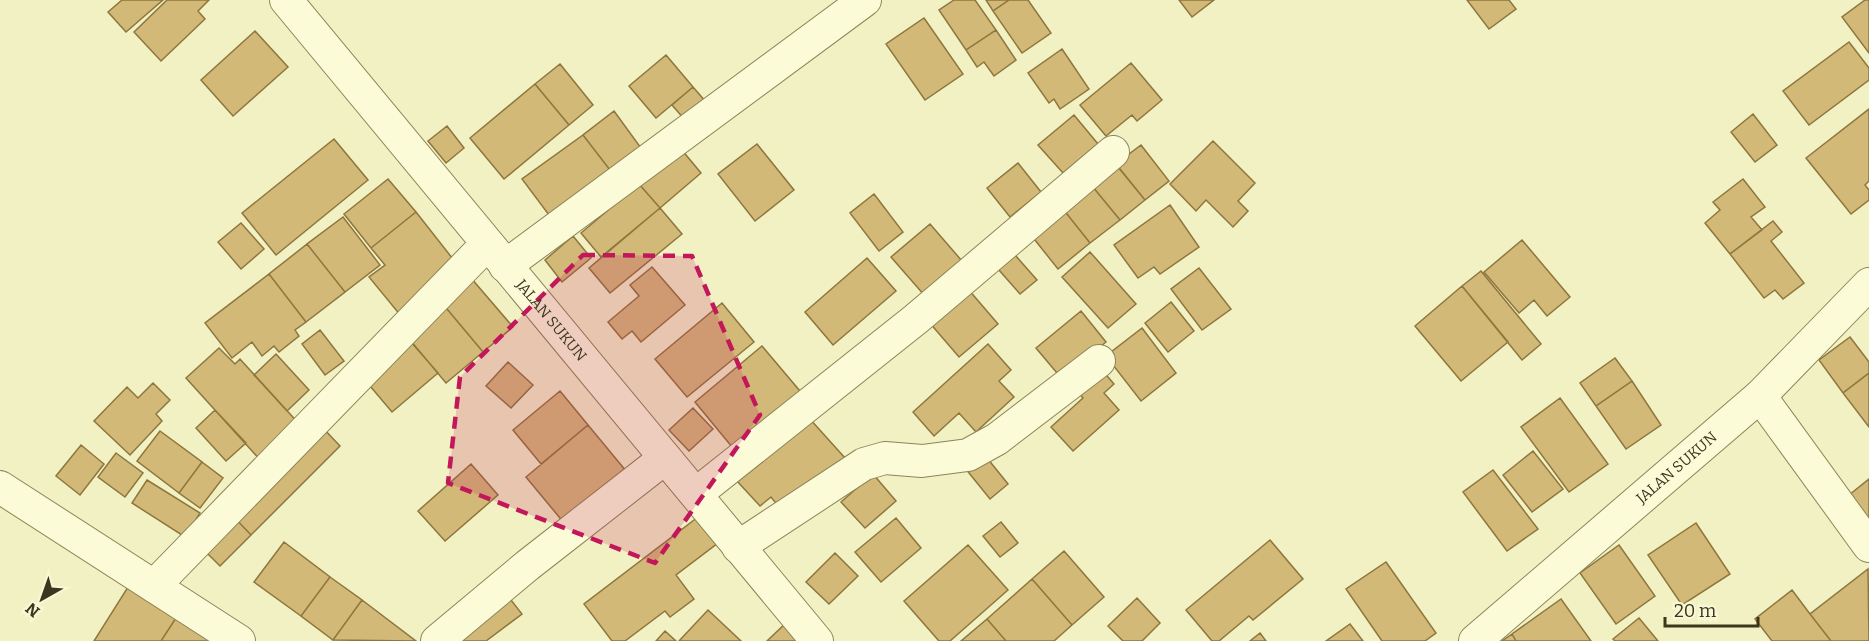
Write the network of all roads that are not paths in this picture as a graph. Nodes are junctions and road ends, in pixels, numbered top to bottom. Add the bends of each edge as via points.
1 (286, 0) edge
2 (865, 0) edge
3 (1113, 152) dead end
4 (496, 255) junction
5 (1869, 284) edge
6 (1100, 360) dead end
7 (1760, 396) junction
8 (665, 458) junction
9 (0, 488) edge
10 (696, 494) junction
11 (1869, 546) edge
12 (738, 547) junction
13 (154, 586) junction
14 (239, 641) edge
15 (437, 641) edge
16 (817, 641) edge
17 (1475, 641) edge

1 - 4 street, JALAN SUKUN
2 - 4 street
3 - 10 street via 916,319
4 - 8 street, JALAN SUKUN
4 - 13 street
5 - 7 street, JALAN SUKUN
6 - 12 street via 997,439 968,455 921,461 885,458 864,464
7 - 11 street
7 - 17 street, JALAN SUKUN
8 - 10 street, JALAN SUKUN
8 - 15 street
9 - 13 street
10 - 12 street, JALAN SUKUN
12 - 16 street, JALAN SUKUN
13 - 14 street

